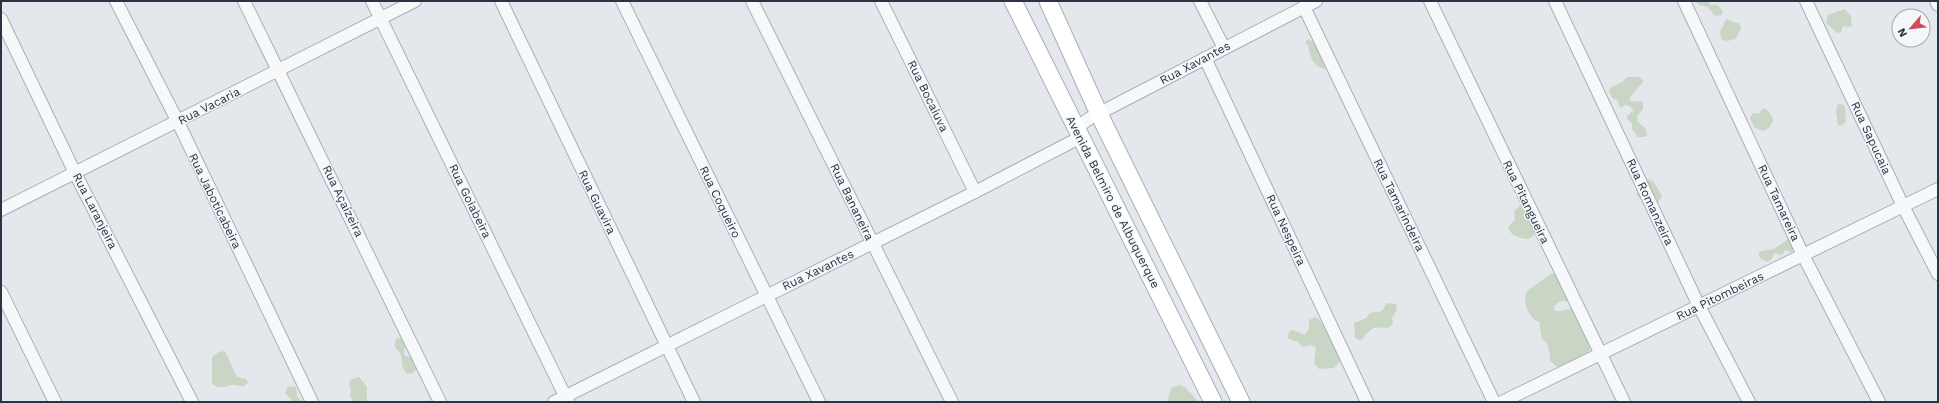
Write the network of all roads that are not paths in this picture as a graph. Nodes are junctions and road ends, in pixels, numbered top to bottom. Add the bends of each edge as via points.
1 (116, 1) edge
2 (244, 1) edge
3 (372, 1) edge
4 (416, 1) edge
5 (500, 1) edge
6 (622, 1) edge
7 (752, 1) edge
8 (881, 1) edge
9 (1013, 1) edge
10 (1048, 1) edge
11 (1200, 1) edge
12 (1316, 1) edge
13 (1430, 1) edge
14 (1556, 1) edge
15 (1684, 1) edge
16 (1806, 1) edge
17 (1936, 1) edge
18 (1938, 4) edge
19 (1304, 7) junction
20 (381, 18) junction
21 (1, 19) edge
22 (1224, 48) junction
23 (1205, 58) junction
24 (280, 71) junction
25 (1099, 114) junction
26 (178, 122) junction
27 (1078, 132) junction
28 (75, 173) junction
29 (1938, 189) edge
30 (975, 192) junction
31 (1903, 206) junction
32 (1, 210) edge
33 (872, 243) junction
34 (1803, 255) junction
35 (1938, 274) edge
36 (1, 292) edge
37 (766, 296) junction
38 (1699, 306) junction
39 (666, 346) junction
40 (1600, 354) junction
41 (567, 399) edge
42 (55, 402) edge
43 (192, 402) edge
44 (312, 402) edge
45 (440, 402) edge
46 (554, 402) edge
47 (694, 402) edge
48 (819, 402) edge
49 (952, 402) edge
50 (1213, 402) edge
51 (1241, 402) edge
52 (1367, 402) edge
53 (1494, 402) edge
54 (1502, 402) edge
55 (1624, 402) edge
56 (1748, 402) edge
57 (1879, 402) edge

1 - 26 street, Rua Jaboticabeira
2 - 24 street, Rua Açaízeira
3 - 20 street, Rua Goiabeira
4 - 20 street, Rua Vacaria
5 - 39 street, Rua Guavira
6 - 37 street, Rua Coqueiro
7 - 33 street, Rua Bananeira
8 - 30 street, Rua Bocaiuva
9 - 27 main road, Avenida Belmiro de Albuquerque
10 - 25 main road
11 - 22 street
12 - 19 street, Rua Xavantes
13 - 40 street, Rua Pitangueira
14 - 38 street, Rua Romanzeira
15 - 34 street, Rua Tamareira
16 - 31 street, Rua Sapucaia
17 - 18 street
19 - 22 street, Rua Xavantes
19 - 53 street, Rua Tamarindeira
20 - 24 street, Rua Vacaria
20 - 41 street, Rua Goiabeira
21 - 28 street, Rua Laranjeira
22 - 23 street, Rua Xavantes
23 - 25 street, Rua Xavantes
23 - 52 street, Rua Nespeira
24 - 26 street, Rua Vacaria
24 - 45 street, Rua Açaízeira
25 - 27 street, Rua Xavantes
25 - 51 main road
26 - 28 street, Rua Vacaria
26 - 44 street, Rua Jaboticabeira
27 - 30 street, Rua Xavantes
27 - 50 main road, Avenida Belmiro de Albuquerque
28 - 32 street, Rua Vacaria
28 - 43 street, Rua Laranjeira
29 - 31 street, Rua Pitombeiras
30 - 33 street, Rua Xavantes
31 - 34 street, Rua Pitombeiras
31 - 35 street, Rua Sapucaia
33 - 37 street, Rua Xavantes
33 - 49 street, Rua Bananeira
34 - 38 street, Rua Pitombeiras
34 - 57 street, Rua Tamareira
36 - 42 street
37 - 39 street, Rua Xavantes
37 - 48 street, Rua Coqueiro
38 - 40 street, Rua Pitombeiras
38 - 56 street, Rua Romanzeira
39 - 41 street, Rua Xavantes
39 - 47 street, Rua Guavira
40 - 54 street, Rua Pitombeiras
40 - 55 street, Rua Pitangueira
41 - 46 street, Rua Xavantes

